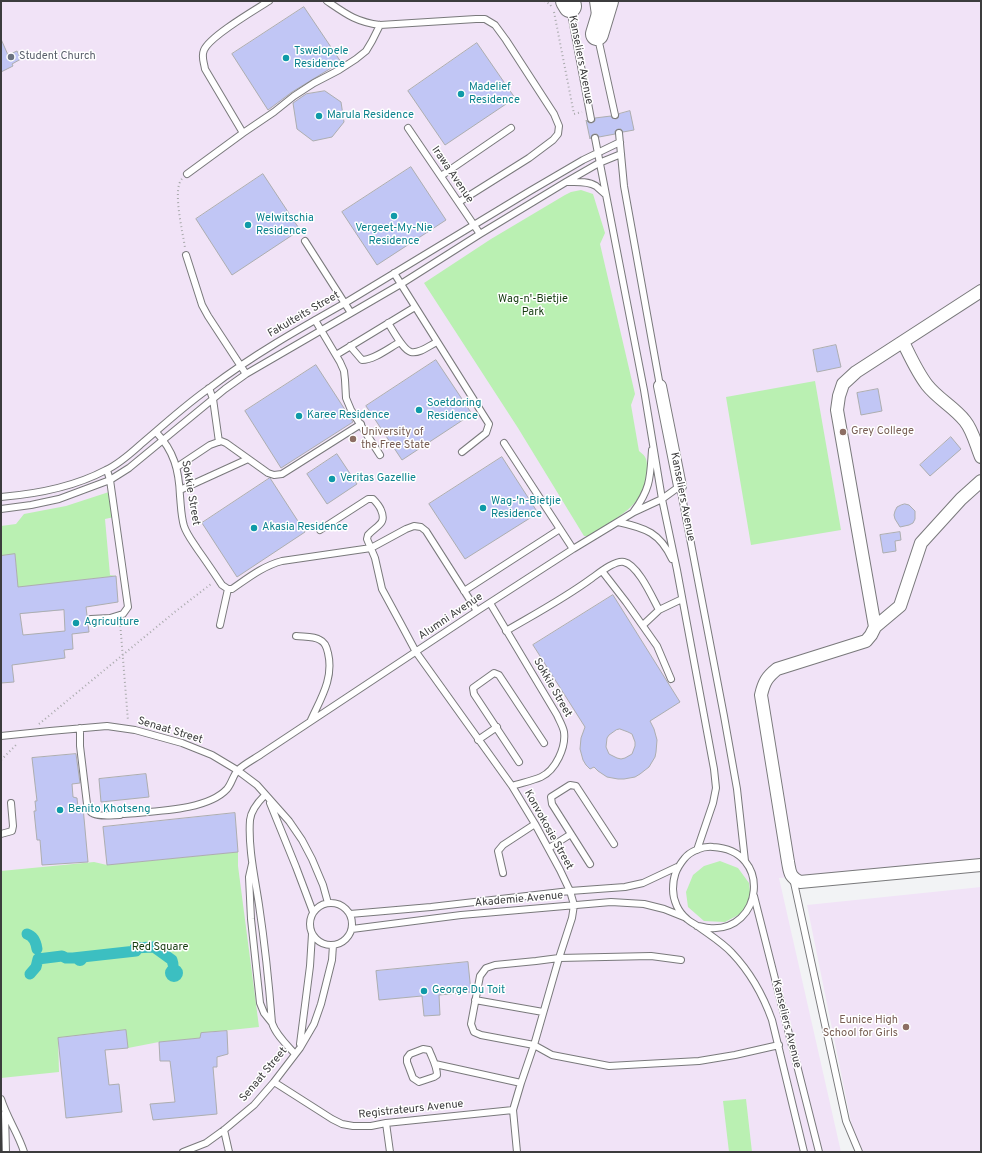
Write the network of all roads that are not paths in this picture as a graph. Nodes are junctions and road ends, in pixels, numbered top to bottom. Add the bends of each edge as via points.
1 (269, 1) edge
2 (327, 1) edge
3 (593, 1) edge
4 (607, 1) edge
5 (568, 3) edge
6 (380, 25) junction
7 (597, 34) junction
8 (615, 115) dead end
9 (591, 119) dead end
10 (408, 128) dead end
11 (511, 128) dead end
12 (243, 133) junction
13 (619, 133) dead end
14 (595, 138) dead end
15 (620, 142) junction
16 (597, 152) junction
17 (621, 154) junction
18 (599, 163) junction
19 (188, 174) road end
20 (441, 176) junction
21 (566, 182) junction
22 (606, 195) junction
23 (459, 202) junction
24 (474, 226) junction
25 (480, 234) junction
26 (305, 240) dead end
27 (186, 255) road end
28 (394, 273) junction
29 (401, 284) junction
30 (981, 291) edge
31 (345, 304) junction
32 (415, 307) junction
33 (351, 313) junction
34 (316, 320) junction
35 (388, 323) junction
36 (321, 330) junction
37 (400, 342) junction
38 (437, 342) junction
39 (903, 342) junction
40 (350, 346) junction
41 (336, 355) junction
42 (239, 366) junction
43 (246, 374) junction
44 (660, 386) joint
45 (209, 388) junction
46 (213, 399) junction
47 (361, 424) junction
48 (156, 432) junction
49 (652, 438) junction
50 (164, 440) junction
51 (219, 442) junction
52 (504, 443) dead end
53 (462, 452) dead end
54 (380, 455) dead end
55 (981, 457) edge
56 (248, 459) junction
57 (177, 467) junction
58 (107, 470) junction
59 (110, 480) junction
60 (981, 481) edge
61 (680, 486) junction
62 (180, 490) junction
63 (1, 497) edge
64 (662, 499) junction
65 (1, 509) edge
66 (634, 512) junction
67 (618, 522) junction
68 (560, 529) junction
69 (320, 530) dead end
70 (371, 548) junction
71 (573, 549) junction
72 (677, 570) junction
73 (602, 571) junction
74 (228, 589) junction
75 (464, 591) junction
76 (682, 598) junction
77 (490, 603) junction
78 (659, 610) junction
79 (477, 611) junction
80 (91, 619) dead end
81 (220, 625) dead end
82 (643, 625) junction
83 (875, 627) junction
84 (506, 631) junction
85 (296, 636) dead end
86 (416, 652) junction
87 (671, 678) dead end
88 (310, 722) junction
89 (80, 728) junction
90 (497, 728) junction
91 (1, 736) edge
92 (478, 740) junction
93 (544, 743) dead end
94 (519, 762) dead end
95 (237, 770) junction
96 (512, 786) junction
97 (267, 797) junction
98 (12, 803) dead end
99 (535, 824) junction
100 (1, 834) edge
101 (571, 834) junction
102 (614, 844) dead end
103 (549, 848) junction
104 (697, 850) junction
105 (745, 861) junction
106 (253, 862) junction
107 (590, 864) dead end
108 (981, 864) edge
109 (677, 867) junction
110 (503, 873) dead end
111 (793, 878) junction
112 (570, 891) junction
113 (754, 896) junction
114 (328, 903) junction
115 (574, 905) junction
116 (313, 912) junction
117 (350, 914) junction
118 (686, 918) junction
119 (698, 926) junction
120 (352, 929) junction
121 (312, 934) junction
122 (333, 945) junction
123 (559, 958) junction
124 (681, 960) dead end
125 (475, 1000) junction
126 (543, 1012) junction
127 (272, 1024) junction
128 (778, 1044) junction
129 (534, 1045) junction
130 (300, 1048) junction
131 (295, 1054) junction
132 (435, 1064) junction
133 (274, 1082) junction
134 (520, 1083) junction
135 (1, 1099) edge
136 (513, 1110) junction
137 (5, 1111) junction
138 (386, 1123) junction
139 (224, 1130) junction
140 (6, 1152) edge
141 (24, 1152) edge
142 (183, 1152) edge
143 (229, 1152) edge
144 (390, 1152) edge
145 (517, 1152) edge
146 (804, 1152) edge
147 (819, 1152) edge
148 (859, 1152) edge

1 - 12 lane via 213,38 204,49 202,58 205,69
2 - 6 lane via 355,20
3 - 7 lane, Kanseliers Avenue
4 - 7 highway
5 - 9 lane, Kanseliers Avenue
6 - 12 lane via 366,51 356,59 301,92
6 - 23 lane via 485,19 495,25 506,40 554,114 559,126 558,134 553,140
7 - 8 lane, Kanseliers Avenue
10 - 20 lane, Irawa Avenue
11 - 20 lane
12 - 19 lane
13 - 15 lane, Kanseliers Avenue
14 - 16 lane, Kanseliers Avenue
15 - 16 lane, Fakulteits Street
15 - 17 lane, Kanseliers Avenue
16 - 18 lane, Kanseliers Avenue
16 - 24 lane, Fakulteits Street
17 - 18 lane, Fakulteits Street
17 - 44 lane, Kanseliers Avenue via 624,186
18 - 21 lane, Fakulteits Street
18 - 22 lane, Kanseliers Avenue
20 - 23 lane, Irawa Avenue
21 - 22 lane via 588,183
21 - 25 lane, Fakulteits Street
22 - 49 lane, Kanseliers Avenue
23 - 24 lane, Irawa Avenue
24 - 25 lane, Irawa Avenue
24 - 28 lane, Fakulteits Street
25 - 29 lane, Fakulteits Street
26 - 31 lane
27 - 42 lane via 202,306
28 - 29 lane
28 - 31 lane, Fakulteits Street
29 - 32 lane
29 - 33 lane, Fakulteits Street
30 - 39 street
31 - 33 lane
31 - 34 lane, Fakulteits Street
32 - 35 lane
32 - 38 lane
33 - 36 lane, Fakulteits Street
34 - 36 lane
34 - 42 lane, Fakulteits Street
35 - 37 lane
35 - 40 lane
36 - 41 lane
36 - 43 lane, Fakulteits Street
37 - 38 lane via 410,352 424,349
37 - 40 lane via 366,360 362,360
38 - 53 lane via 489,424 486,434
39 - 55 street via 926,384 965,421
39 - 83 street via 856,372 843,384 839,396 838,410
40 - 41 lane
41 - 47 lane via 344,371 348,404
42 - 43 lane
42 - 45 lane, Fakulteits Street
43 - 46 lane, Fakulteits Street
44 - 61 street, Kanseliers Avenue
45 - 46 lane
45 - 48 lane, Fakulteits Street
46 - 50 lane, Fakulteits Street
46 - 51 lane
47 - 54 lane
47 - 56 lane via 282,474 268,473
48 - 50 lane, Sokkie Street
48 - 58 lane, Fakulteits Street
49 - 64 lane, Kanseliers Avenue
49 - 66 lane via 650,478 642,501
50 - 57 lane, Sokkie Street
50 - 59 lane, Fakulteits Street
51 - 56 lane via 226,443
51 - 57 lane via 210,445
52 - 68 lane
56 - 62 lane
57 - 62 lane, Sokkie Street
58 - 59 lane
58 - 63 lane, Fakulteits Street via 76,483 42,492
59 - 65 lane, Fakulteits Street via 59,498
59 - 80 lane via 128,607 124,614
60 - 83 street via 921,543 900,606
61 - 64 lane, Alumni Avenue
61 - 105 lane, Kanseliers Avenue via 737,789
62 - 74 lane, Sokkie Street via 181,514 189,537 222,585
64 - 66 lane, Alumni Avenue
64 - 72 lane, Kanseliers Avenue
66 - 67 lane, Alumni Avenue
67 - 71 lane, Alumni Avenue
67 - 72 lane via 641,528 654,535 667,548
68 - 71 lane
68 - 75 lane
69 - 70 lane, Konvokosie Street via 368,499 373,499 384,517 368,535
70 - 74 lane via 282,560
70 - 75 lane via 406,529 421,527
70 - 86 lane, Konvokosie Street via 382,589
71 - 77 lane, Alumni Avenue
72 - 76 lane, Kanseliers Avenue
73 - 78 lane via 619,562 633,567
73 - 82 lane
73 - 84 lane
74 - 81 lane
75 - 79 lane
76 - 78 lane
76 - 104 lane, Kanseliers Avenue via 716,788
77 - 79 lane, Alumni Avenue
77 - 84 lane, Sokkie Street
78 - 82 lane
79 - 86 lane, Alumni Avenue
82 - 87 lane
83 - 111 street via 866,641 777,669 763,685 761,694 788,862
84 - 96 lane, Sokkie Street via 564,731 564,743 553,767 542,776
85 - 88 lane via 320,639 327,649 330,661 325,690
86 - 88 lane, Alumni Avenue
86 - 92 lane, Konvokosie Street
88 - 95 lane, Alumni Avenue
89 - 91 lane, Senaat Street
89 - 95 lane, Senaat Street via 107,726 135,730 182,743 212,755
89 - 95 lane via 88,804 93,814 122,814 202,804 227,789
90 - 92 lane
90 - 93 lane via 474,694 473,688 494,673 499,675
90 - 94 lane
92 - 96 lane, Konvokosie Street
95 - 97 lane, Senaat Street via 257,785
96 - 99 lane, Konvokosie Street
97 - 106 lane via 259,800 250,820
97 - 114 lane, Senaat Street via 302,840
97 - 116 lane, Senaat Street
98 - 100 lane via 12,831
99 - 103 lane, Konvokosie Street
99 - 110 lane via 498,851
101 - 102 lane via 552,804 551,797 570,785 576,786
101 - 103 lane
101 - 107 lane
103 - 112 lane, Konvokosie Street
104 - 105 lane via 710,846 723,847 735,852
104 - 109 lane
105 - 113 lane, Kanseliers Avenue via 751,871
106 - 127 lane
106 - 127 lane via 249,877 251,919 260,1003
108 - 111 street via 800,882
109 - 112 lane, Akademie Avenue via 642,884
109 - 118 lane, Kanseliers Avenue via 673,880 673,894 677,907
111 - 148 lane via 846,1121
112 - 115 lane, Konvokosie Street
112 - 117 lane, Akademie Avenue
113 - 119 lane, Kanseliers Avenue via 750,907 732,924 721,928
113 - 147 lane, Kanseliers Avenue
114 - 116 lane via 322,904
114 - 117 lane via 341,905
115 - 118 lane, Akademie Avenue via 611,902 644,904
115 - 120 lane, Akademie Avenue via 461,915
115 - 123 lane, Konvokosie Street
116 - 121 lane, Senaat Street via 310,923
117 - 120 lane
118 - 119 lane, Kanseliers Avenue
119 - 128 lane, Kanseliers Avenue via 731,952 756,983 768,1008
120 - 122 lane via 345,940
121 - 122 lane via 323,944
121 - 130 lane, Senaat Street
122 - 130 lane, Senaat Street via 332,960 321,1004 314,1024
123 - 124 lane via 652,956
123 - 125 lane via 486,968 480,976
123 - 126 lane, Konvokosie Street
125 - 126 lane
125 - 129 lane via 471,1024 474,1032
126 - 129 lane, Konvokosie Street
127 - 131 lane
128 - 129 lane via 735,1055 689,1062 609,1066 552,1055
128 - 146 lane, Kanseliers Avenue
129 - 134 lane, Konvokosie Street
130 - 131 lane, Senaat Street
131 - 133 lane, Senaat Street
132 - 132 lane via 437,1075 419,1082 413,1078 407,1058 410,1054 427,1049
132 - 134 lane
133 - 138 lane, Registrateurs Avenue via 342,1124 371,1126
133 - 139 lane, Senaat Street via 254,1105
134 - 136 lane, Konvokosie Street
135 - 137 lane
136 - 138 lane, Registrateurs Avenue
136 - 145 lane, Konvokosie Street
137 - 140 lane
137 - 141 lane
138 - 144 lane
139 - 142 lane, Senaat Street via 206,1143
139 - 143 lane

